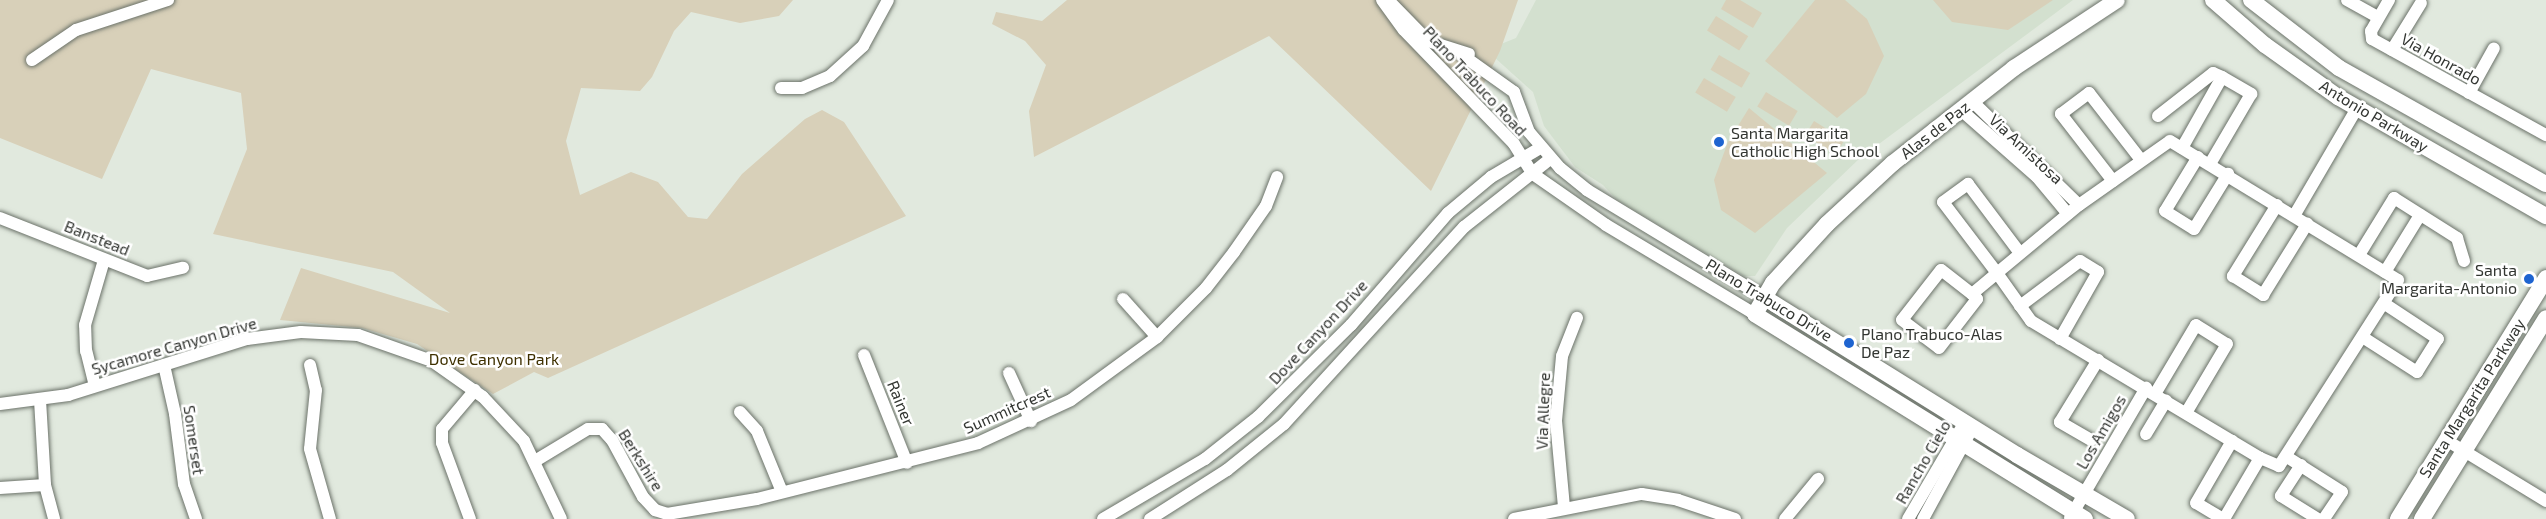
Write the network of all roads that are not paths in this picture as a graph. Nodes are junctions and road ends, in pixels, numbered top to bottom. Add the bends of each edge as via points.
1 (168, 0) edge
2 (888, 0) edge
3 (1382, 0) edge
4 (1388, 0) edge
5 (2117, 0) edge
6 (2213, 0) edge
7 (2251, 0) edge
8 (2347, 0) edge
9 (2389, 0) edge
10 (2421, 3) dead end
11 (2378, 17) junction
12 (2494, 48) dead end
13 (2392, 50) junction
14 (32, 60) dead end
15 (2222, 77) junction
16 (781, 88) dead end
17 (2469, 93) junction
18 (1966, 106) junction
19 (2357, 108) junction
20 (2158, 116) dead end
21 (2546, 134) edge
22 (1540, 148) junction
23 (2182, 148) junction
24 (1521, 157) junction
25 (2198, 157) junction
26 (1550, 159) junction
27 (2140, 160) junction
28 (2210, 164) junction
29 (1533, 174) junction
30 (2228, 174) junction
31 (1277, 177) dead end
32 (2113, 181) junction
33 (2546, 184) edge
34 (2079, 205) junction
35 (2277, 205) junction
36 (2068, 214) junction
37 (2420, 215) junction
38 (2294, 216) junction
39 (2546, 216) edge
40 (0, 218) edge
41 (2307, 224) junction
42 (2019, 252) junction
43 (2359, 255) junction
44 (104, 260) junction
45 (2464, 261) dead end
46 (183, 268) dead end
47 (2385, 272) junction
48 (1997, 273) junction
49 (2546, 278) edge
50 (1971, 294) junction
51 (1765, 297) junction
52 (1123, 299) dead end
53 (2385, 304) junction
54 (2020, 306) junction
55 (1755, 314) junction
56 (1577, 318) dead end
57 (2546, 318) edge
58 (1157, 337) junction
59 (2364, 338) junction
60 (2060, 339) junction
61 (864, 355) dead end
62 (2098, 360) junction
63 (164, 364) junction
64 (310, 365) dead end
65 (1009, 373) dead end
66 (96, 386) junction
67 (475, 390) junction
68 (2150, 391) junction
69 (40, 400) junction
70 (2166, 401) junction
71 (0, 404) edge
72 (740, 412) dead end
73 (2186, 412) junction
74 (1031, 421) junction
75 (1969, 424) junction
76 (2146, 434) dead end
77 (2091, 440) dead end
78 (2446, 440) junction
79 (2232, 441) junction
80 (1958, 442) junction
81 (2463, 451) junction
82 (2287, 457) junction
83 (2260, 459) junction
84 (536, 461) junction
85 (907, 463) junction
86 (2301, 465) junction
87 (1818, 479) dead end
88 (45, 485) junction
89 (0, 488) edge
90 (782, 492) junction
91 (2084, 493) junction
92 (2546, 501) edge
93 (1564, 507) junction
94 (655, 510) joint
95 (2076, 517) edge
96 (54, 519) edge
97 (195, 519) edge
98 (330, 519) edge
99 (470, 519) edge
100 (561, 519) edge
101 (1103, 519) edge
102 (1150, 519) edge
103 (1514, 519) edge
104 (1735, 519) edge
105 (1785, 519) edge
106 (1908, 519) edge
107 (1923, 519) edge
108 (2127, 519) edge
109 (2224, 519) edge
110 (2318, 519) edge
111 (2324, 519) edge
112 (2398, 519) edge
113 (2422, 519) edge

1 - 14 street via 84,27
2 - 16 street via 863,45 830,76 802,88
3 - 24 street, Plano Trabuco Road via 1404,30 1495,123
4 - 22 street, Plano Trabuco Road via 1428,41 1462,55 1505,85 1520,104 1529,132
5 - 18 main road, Alas de Paz
6 - 19 main road, Antonio Parkway via 2265,45
7 - 33 main road, Antonio Parkway via 2339,68
8 - 11 street
9 - 11 street
10 - 13 street
11 - 13 street, Via Honrado via 2371,31 2372,39
12 - 17 street
13 - 17 street, Via Honrado
15 - 20 street via 2213,74
15 - 23 street
15 - 28 street via 2251,94
17 - 21 street, Via Honrado
18 - 34 street, Via Amistosa via 2045,168
18 - 36 street, Via Amistosa
18 - 51 main road, Alas de Paz via 1893,163 1827,224
19 - 38 street
19 - 39 main road, Antonio Parkway
22 - 24 street, Dove Canyon Drive
22 - 26 street, Plano Trabuco Drive
23 - 25 street
23 - 27 street via 2170,141
24 - 29 street, Plano Trabuco Drive
24 - 101 street, Dove Canyon Drive via 1473,190 1449,213 1345,332 1258,417 1197,464
25 - 28 street
25 - 30 street via 2165,211 2194,229
26 - 29 street
26 - 51 street, Plano Trabuco Drive via 1587,190
27 - 32 street
27 - 32 street via 2089,93 2061,114
28 - 30 street
29 - 55 street, Plano Trabuco Drive via 1606,225
29 - 102 street via 1464,227 1284,424 1227,470
30 - 35 street
31 - 58 street, Summitcrest via 1266,206 1234,252 1206,288
32 - 34 street
34 - 36 street
35 - 38 street
35 - 41 street via 2233,276 2263,295
36 - 42 street
37 - 43 street via 2394,198
37 - 45 street via 2457,238
37 - 47 street
38 - 41 street
40 - 44 street, Banstead
41 - 43 street
42 - 48 street
42 - 48 street via 1968,184 1943,202
43 - 47 street
44 - 46 street, Banstead via 147,276
44 - 66 street via 85,325 86,351
47 - 53 street via 2398,280
48 - 50 street
48 - 54 street
49 - 78 main road, Santa Margarita Parkway
50 - 50 street via 1977,299 1939,348 1902,320 1941,270
51 - 55 main road, Alas de Paz
51 - 75 main road, Plano Trabuco Drive
52 - 58 street
53 - 59 street
53 - 59 street via 2438,339 2417,372
54 - 60 street via 2031,321
54 - 60 street via 2080,261 2098,272
55 - 80 main road, Plano Trabuco Drive
56 - 93 street, Via Allegre via 1562,356 1556,421
57 - 81 main road, Santa Margarita Parkway
58 - 74 street, Summitcrest via 1071,400
59 - 82 street
60 - 62 street
61 - 85 street, Rainer
62 - 68 street
62 - 77 street via 2060,422
63 - 66 street, Sycamore Canyon Drive
63 - 67 street, Sycamore Canyon Drive via 263,336 345,333 417,353
63 - 97 street, Somerset via 184,484
64 - 98 street via 315,390 310,449
65 - 74 street
66 - 69 street, Sycamore Canyon Drive
67 - 84 street, Sycamore Canyon Drive via 516,431
67 - 99 street via 442,429 442,443
68 - 70 street
68 - 73 street via 2196,325 2227,344
68 - 91 street, Los Amigos
69 - 71 street, Sycamore Canyon Drive
69 - 88 street
70 - 73 street
70 - 76 street
72 - 90 street via 757,431
73 - 79 street
74 - 85 street, Summitcrest via 978,443
75 - 80 street, Rancho Cielo
75 - 91 main road, Plano Trabuco Drive
78 - 81 street
78 - 112 main road, Santa Margarita Parkway
79 - 83 street
79 - 109 street via 2196,503
80 - 95 main road, Plano Trabuco Drive
80 - 106 street, Rancho Cielo
80 - 107 street, Rancho Cielo
81 - 92 street
81 - 113 main road, Santa Margarita Parkway
82 - 83 street via 2279,466
82 - 86 street
83 - 109 street
84 - 94 street, Berkshire via 588,429 602,429
84 - 100 street, Sycamore Canyon Drive
85 - 90 street, Summitcrest
86 - 110 street via 2281,496
86 - 111 street via 2342,492
87 - 105 street
88 - 89 street
88 - 96 street
90 - 94 street, Summitcrest via 667,514
91 - 95 street, Los Amigos
91 - 108 main road, Plano Trabuco Drive
93 - 103 street
93 - 104 street via 1642,494 1678,500

